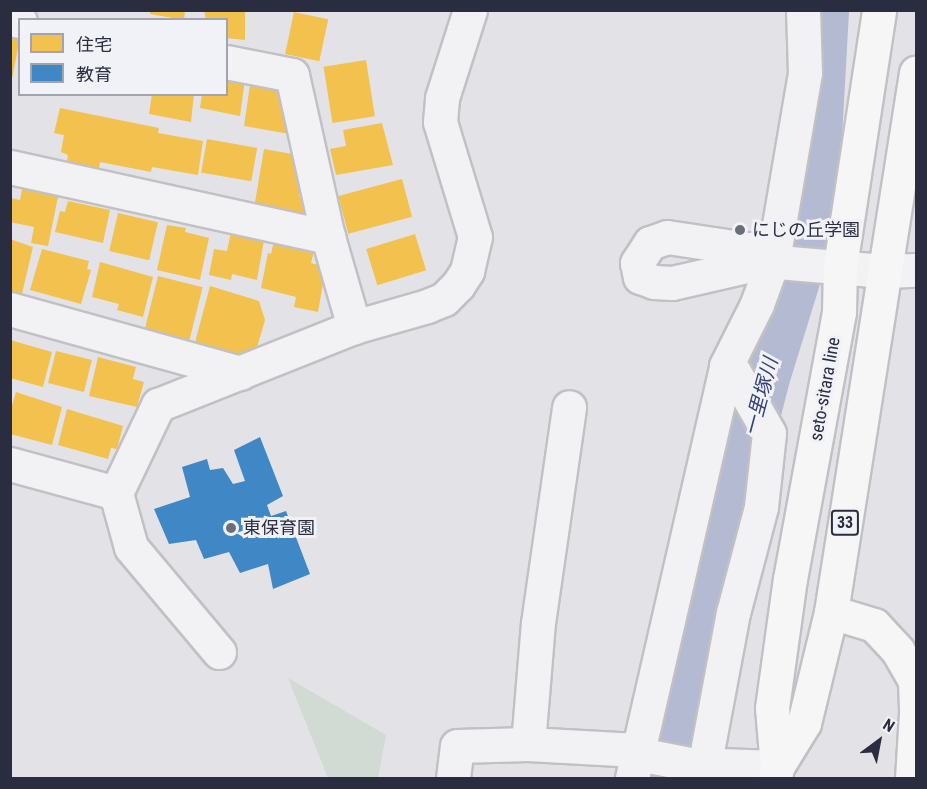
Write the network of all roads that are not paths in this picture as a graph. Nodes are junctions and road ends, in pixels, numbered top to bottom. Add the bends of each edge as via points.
1 (470, 10) edge
2 (803, 10) edge
3 (879, 10) edge
4 (228, 62) edge
5 (916, 73) edge
6 (10, 167) edge
7 (328, 237) junction
8 (775, 261) junction
9 (825, 264) junction
10 (916, 270) edge
11 (884, 271) junction
12 (10, 309) edge
13 (354, 327) junction
14 (730, 369) junction
15 (240, 373) junction
16 (569, 407) dead end
17 (10, 464) edge
18 (116, 493) junction
19 (831, 612) junction
20 (219, 652) dead end
21 (916, 681) edge
22 (528, 744) junction
23 (637, 761) edge
24 (698, 769) edge
25 (776, 773) edge
26 (453, 778) edge
27 (912, 778) edge

1 - 13 street via 442,98 440,122 475,237 467,271 444,299
2 - 8 street via 805,73
3 - 9 main road, seto-sitara line / 33
4 - 7 street via 292,75
5 - 11 main road, 33
6 - 7 street
7 - 13 street
8 - 9 street
8 - 14 street
9 - 11 street
9 - 25 main road, seto-sitara line / 33 via 839,312 790,579 772,708
10 - 11 street
11 - 19 main road, 33
12 - 15 street
13 - 15 street
14 - 23 street
14 - 24 street via 769,433 761,507 732,613
15 - 18 street via 158,405
16 - 22 street via 538,622
17 - 18 street
18 - 20 street via 131,547
19 - 21 main road via 874,625 898,651
19 - 25 main road, 33 via 804,723
21 - 27 main road
22 - 23 street
22 - 26 street via 457,746
23 - 24 street
24 - 25 street

